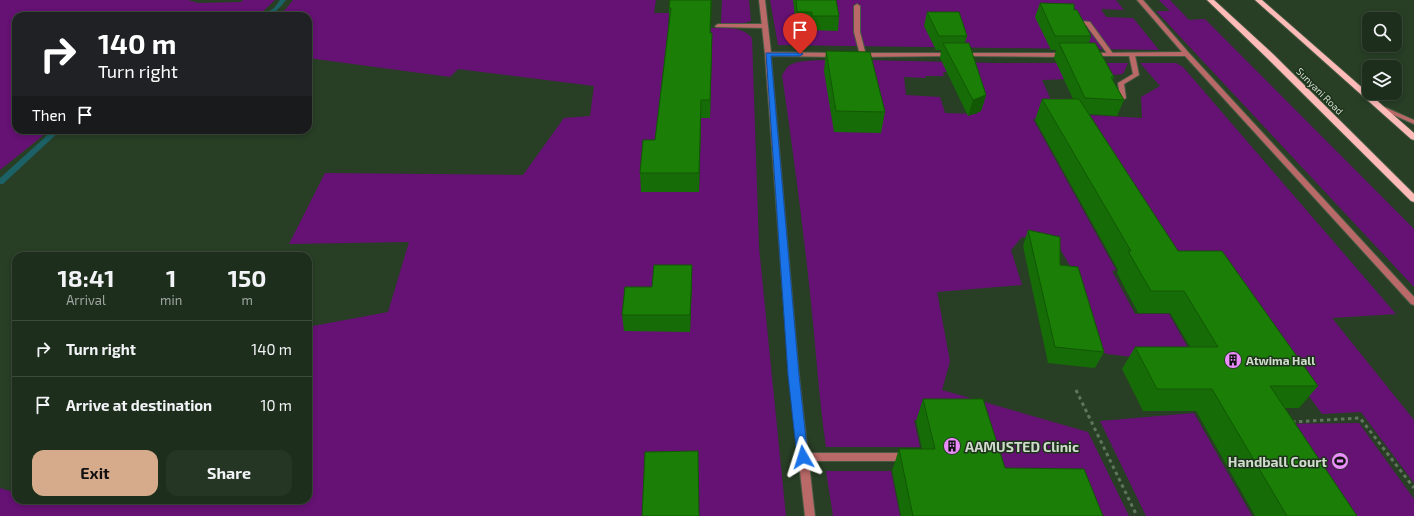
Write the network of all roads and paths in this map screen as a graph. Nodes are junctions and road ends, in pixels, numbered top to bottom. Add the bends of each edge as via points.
1 (762, 0) edge
2 (1140, 0) edge
3 (1210, 0) edge
4 (1258, 0) edge
5 (857, 6) dead end
6 (1072, 22) edge
7 (718, 26) dead end
8 (765, 26) junction
9 (768, 54) junction
10 (1132, 54) junction
11 (1187, 54) junction
12 (839, 55) edge
13 (855, 55) edge
14 (863, 55) junction
15 (1072, 55) edge
16 (1088, 55) edge
17 (1111, 55) junction
18 (1123, 98) edge
19 (1382, 108) junction
20 (1414, 122) edge
21 (1414, 137) edge
22 (1414, 199) edge
23 (1414, 302) edge
24 (1076, 390) dead end
25 (1285, 422) edge
26 (803, 457) junction
27 (917, 457) edge
28 (1414, 488) edge
29 (810, 516) edge
30 (1137, 516) edge

1 - 8 street
2 - 11 street
3 - 22 main road, Sunyani Road
4 - 19 main road
5 - 14 street via 856,32
6 - 17 street via 1088,23
7 - 8 street
8 - 9 street
9 - 12 street
9 - 26 street via 793,367
10 - 11 street
10 - 17 street
10 - 18 street via 1136,75 1120,83
11 - 23 street
13 - 14 street
14 - 15 street
16 - 17 street
19 - 20 street
19 - 21 main road
24 - 30 path
25 - 28 path via 1360,418
26 - 27 street
26 - 29 street

